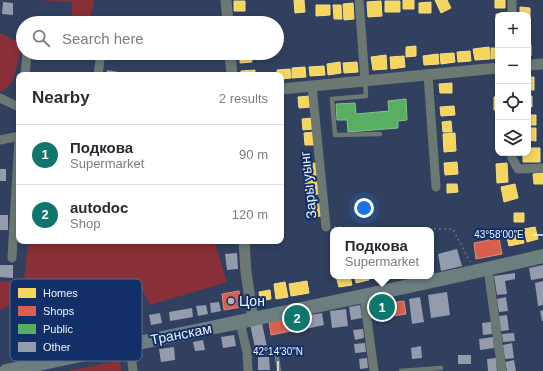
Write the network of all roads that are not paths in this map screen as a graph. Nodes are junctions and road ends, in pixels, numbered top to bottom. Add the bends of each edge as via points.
1 (226, 0) edge
2 (359, 0) edge
3 (512, 0) edge
4 (512, 12) edge
5 (227, 16) edge
6 (26, 60) edge
7 (100, 60) edge
8 (231, 60) edge
9 (543, 64) edge
10 (531, 65) edge
11 (495, 68) edge
12 (25, 72) edge
13 (98, 72) edge
14 (232, 72) edge
15 (428, 75) junction
16 (365, 81) junction
17 (312, 86) junction
18 (284, 89) edge
19 (0, 98) edge
20 (16, 106) edge
21 (380, 134) dead end
22 (16, 137) edge
23 (0, 140) edge
24 (512, 156) edge
25 (543, 168) edge
26 (436, 187) dead end
27 (16, 189) edge
28 (326, 227) road end
29 (244, 244) edge
30 (543, 256) edge
31 (12, 258) dead end
32 (482, 270) junction
33 (364, 297) junction
34 (246, 320) junction
35 (142, 342) edge
36 (247, 352) junction
37 (21, 361) edge
38 (52, 361) edge
39 (132, 361) edge
40 (22, 368) junction
41 (441, 368) dead end
42 (6, 371) edge
43 (133, 371) edge
44 (248, 371) edge
45 (279, 371) edge
46 (374, 371) edge
47 (401, 371) edge
48 (502, 371) edge

1 - 5 street
2 - 16 street
3 - 4 street
6 - 12 street
7 - 13 street
8 - 14 street
9 - 10 street
11 - 15 street
15 - 16 street
15 - 26 street
16 - 17 street
16 - 21 lane via 366,96 332,98 335,135
17 - 18 street
17 - 28 street, Зары уынг
19 - 20 street
22 - 23 street
24 - 25 street via 518,169
27 - 31 street
29 - 34 street
30 - 32 highway, Транскам
32 - 33 highway, Транскам
32 - 48 street
33 - 34 highway, Транскам
33 - 46 street
34 - 35 highway, Транскам
34 - 36 street
36 - 44 street
36 - 45 lane via 276,351
37 - 40 lane
38 - 40 highway, Транскам
39 - 43 street
40 - 42 highway, Транскам
41 - 47 lane

